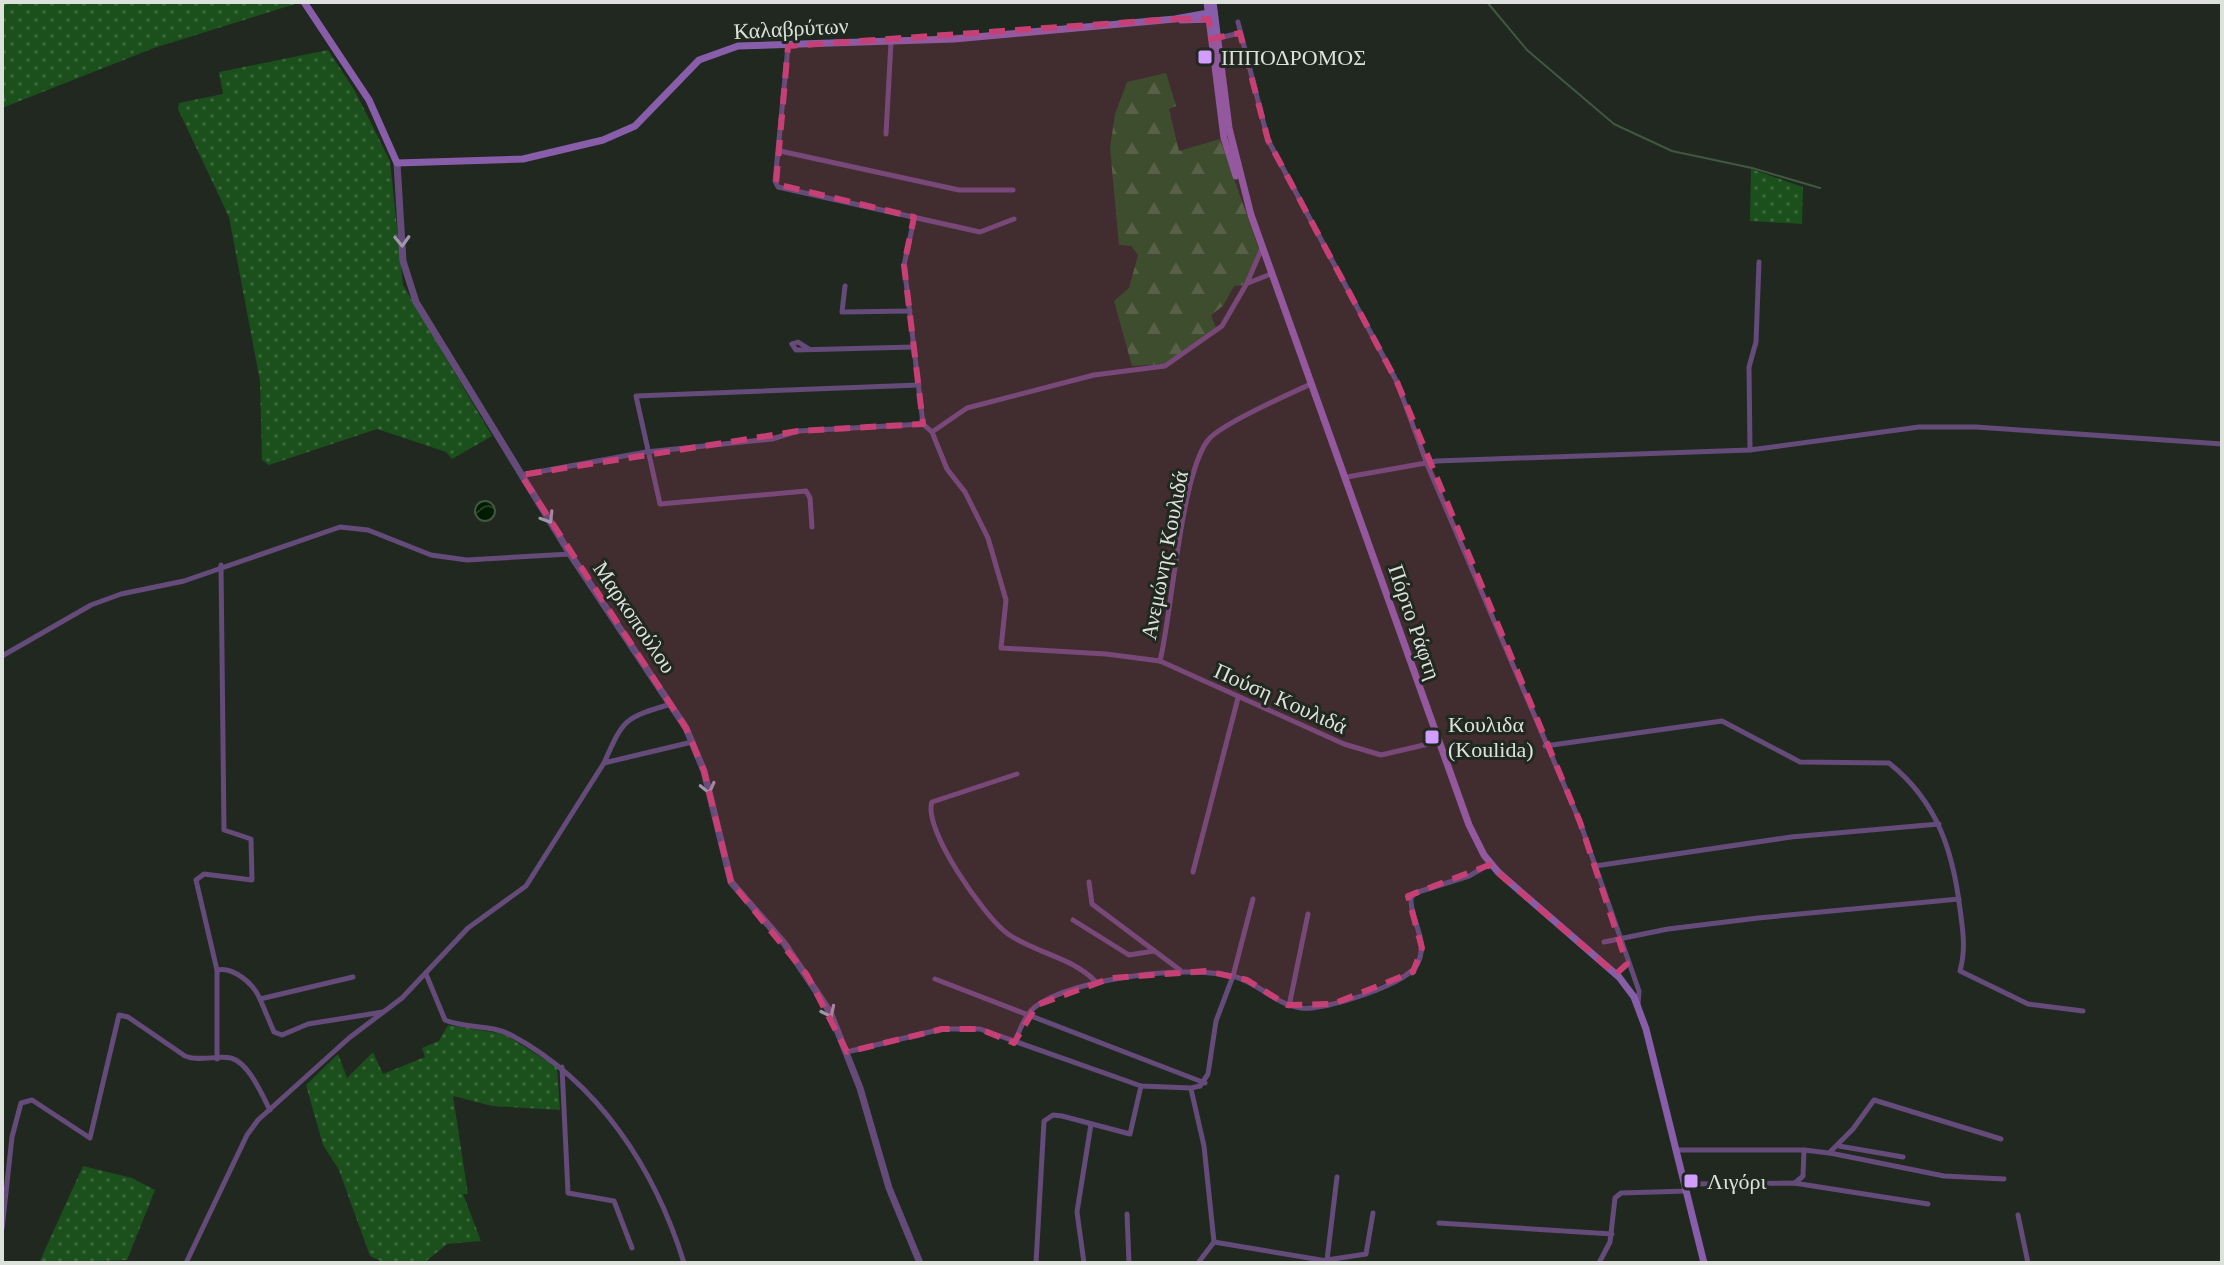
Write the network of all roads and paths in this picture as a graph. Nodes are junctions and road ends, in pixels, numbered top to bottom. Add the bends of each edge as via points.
1 (304, 2) edge
2 (1207, 2) edge
3 (1213, 2) edge
4 (1212, 16) junction
5 (1238, 22) dead end
6 (1240, 33) junction
7 (1218, 38) junction
8 (891, 42) junction
9 (788, 46) junction
10 (886, 134) dead end
11 (780, 151) junction
12 (397, 163) junction
13 (1013, 190) dead end
14 (1251, 215) junction
15 (914, 219) junction
16 (1014, 219) dead end
17 (1262, 248) junction
18 (1759, 262) dead end
19 (1271, 274) junction
20 (1247, 283) junction
21 (845, 286) dead end
22 (910, 311) junction
23 (912, 331) junction
24 (900, 346) junction
25 (914, 347) junction
26 (810, 350) dead end
27 (1311, 384) junction
28 (919, 385) junction
29 (923, 424) junction
30 (932, 432) junction
31 (2222, 444) edge
32 (1750, 450) junction
33 (646, 452) junction
34 (1427, 464) junction
35 (521, 475) junction
36 (1347, 477) junction
37 (812, 527) dead end
38 (570, 554) junction
39 (221, 565) junction
40 (2, 656) edge
41 (1160, 661) junction
42 (1238, 698) junction
43 (672, 704) junction
44 (692, 742) junction
45 (1437, 742) junction
46 (1545, 746) junction
47 (604, 763) junction
48 (1017, 774) dead end
49 (1939, 824) junction
50 (1490, 864) junction
51 (1595, 866) junction
52 (1193, 872) dead end
53 (1089, 882) dead end
54 (1253, 899) dead end
55 (1959, 899) junction
56 (1308, 914) dead end
57 (1073, 920) dead end
58 (1620, 938) junction
59 (1604, 942) dead end
60 (1155, 951) junction
61 (1627, 964) junction
62 (217, 970) junction
63 (1180, 971) junction
64 (426, 974) junction
65 (1616, 974) junction
66 (1233, 976) junction
67 (353, 977) dead end
68 (935, 979) dead end
69 (1095, 981) junction
70 (260, 999) junction
71 (1289, 1006) junction
72 (1638, 1006) junction
73 (2083, 1011) dead end
74 (384, 1012) junction
75 (1027, 1015) junction
76 (1014, 1043) junction
77 (847, 1052) junction
78 (217, 1059) junction
79 (562, 1067) junction
80 (1205, 1083) junction
81 (1141, 1086) junction
82 (1191, 1088) junction
83 (270, 1110) junction
84 (1091, 1124) junction
85 (2001, 1139) dead end
86 (1838, 1146) junction
87 (1678, 1150) junction
88 (1804, 1150) junction
89 (1829, 1153) junction
90 (1903, 1157) dead end
91 (1337, 1177) dead end
92 (2004, 1179) dead end
93 (1794, 1183) junction
94 (1687, 1188) junction
95 (1928, 1204) dead end
96 (1373, 1213) dead end
97 (1127, 1214) dead end
98 (2018, 1215) dead end
99 (1439, 1223) dead end
100 (2, 1229) edge
101 (1612, 1234) junction
102 (1214, 1242) junction
103 (632, 1248) dead end
104 (916, 1261) edge
105 (1327, 1261) edge
106 (186, 1263) edge
107 (684, 1263) edge
108 (1036, 1263) edge
109 (1084, 1263) edge
110 (1129, 1263) edge
111 (1198, 1263) edge
112 (1599, 1263) edge
113 (1704, 1263) edge
114 (2028, 1263) edge

1 - 12 main road, Μαρκοπούλου via 369,100
2 - 4 main road, Πόρτο Ράφτη
3 - 4 main road, Πόρτο Ράφτη
4 - 7 main road, Πόρτο Ράφτη
4 - 8 main road, Καλαβρύτων
4 - 14 main road, Πόρτο Ράφτη via 1224,138
5 - 6 street
6 - 7 street
6 - 34 street via 1276,160 1397,382
7 - 14 main road, Πόρτο Ράφτη via 1231,139
8 - 9 main road, Καλαβρύτων
8 - 10 street
9 - 11 street
9 - 12 main road, Καλαβρύτων via 738,46 699,60 645,118 603,140 523,159
11 - 13 street via 949,188
11 - 15 street via 778,187
12 -> 35 street, Μαρκοπούλου via 403,261 412,293
14 - 17 main road, Πόρτο Ράφτη
15 - 16 street via 980,232
15 - 22 street via 904,265
17 - 19 main road, Πόρτο Ράφτη
17 - 20 street
18 - 32 street via 1758,330 1749,367
19 - 20 street
19 - 27 main road, Πόρτο Ράφτη
20 - 30 street via 1222,326 1165,366 1094,375 967,408
21 - 22 street via 842,312
22 - 23 street
23 - 24 street
23 - 25 street
24 - 25 street
24 - 26 street
25 - 28 street
27 - 36 main road, Πόρτο Ράφτη
27 - 41 street, Ανεμώνης Κουλιδά via 1219,431 1200,454 1183,517
28 - 29 street
28 - 33 street via 636,396
29 - 30 street
29 - 33 street via 798,431 772,439
30 - 41 street, Ανεμώνης Κουλιδά via 947,469 988,538 1006,600 1001,648
31 - 32 street via 1919,427
32 - 34 street
33 - 35 street
33 - 37 street via 665,507 806,491
34 - 36 street
34 - 46 street
35 -> 38 street, Μαρκοπούλου
36 - 45 main road, Πόρτο Ράφτη
38 - 39 street via 467,560 431,555 350,526
38 - 43 street, Μαρκοπούλου
39 - 40 street via 184,581 91,605
39 - 62 street via 224,830 251,839 254,874 245,881 204,874 196,880
41 - 42 street, Πούση Κουλιδά
42 - 45 street, Πούση Κουλιδά via 1324,738 1381,755
42 - 52 street
43 - 44 street, Μαρκοπούλου
43 - 47 street via 633,715 622,724
44 - 47 street
44 -> 77 street, Μαρκοπούλου via 731,882 807,975
45 - 50 main road, Πόρτο Ράφτη
46 - 49 street via 1722,721 1800,762 1889,763 1925,799
46 - 51 street
47 - 64 street via 526,886 468,928
48 - 69 street via 932,802 943,846 1002,930 1083,969
49 - 51 street via 1791,837
49 - 55 street via 1953,857
50 - 65 main road, Πόρτο Ράφτη
50 - 71 street via 1411,898 1422,948 1406,978 1315,1009
51 - 58 street
53 - 60 street via 1092,904
54 - 66 street
55 - 58 street
55 - 73 street via 1965,950 1960,971 2028,1004
56 - 71 street
57 - 60 street via 1129,955
58 - 59 street
58 - 61 street
60 - 63 street
61 - 65 street
61 - 72 street via 1639,991
62 - 70 street via 232,971
62 - 78 street
63 - 66 street
63 - 69 street
64 - 74 street
64 - 79 street via 445,1020 492,1027
65 - 72 main road, Πόρτο Ράφτη
66 - 71 street
66 - 80 street via 1216,1021
67 - 70 street
68 - 75 street
69 - 75 street via 1037,1005
70 - 74 street via 277,1035 308,1024
72 - 87 main road, Πόρτο Ράφτη
74 - 83 street
75 - 76 street
75 - 80 street
76 - 77 street via 980,1029 942,1029
76 - 81 street
77 - 104 street, Μαρκοπούλου
78 - 83 street via 241,1063
78 - 100 street via 185,1056 119,1015 90,1138 32,1100 21,1103
79 - 103 street via 568,1193 614,1201
79 - 107 street via 610,1113 674,1229
80 - 82 street
81 - 82 street
81 - 84 street via 1130,1134
82 - 102 street via 1206,1158
83 - 106 street via 247,1135
84 - 108 street via 1053,1115 1044,1121
84 - 109 street via 1077,1212
85 - 86 street via 1874,1100
86 - 89 street
86 - 90 street
87 - 88 street
87 - 94 main road, Πόρτο Ράφτη
88 - 89 street
88 - 93 street via 1803,1176
89 - 92 street via 1944,1176
91 - 105 street
93 - 94 street
93 - 95 street
94 - 101 street via 1621,1193 1615,1198
94 - 113 main road, Πόρτο Ράφτη
96 - 105 street via 1366,1254
97 - 110 street
98 - 114 street
99 - 101 street
101 - 112 street
102 - 105 street
102 - 111 street

